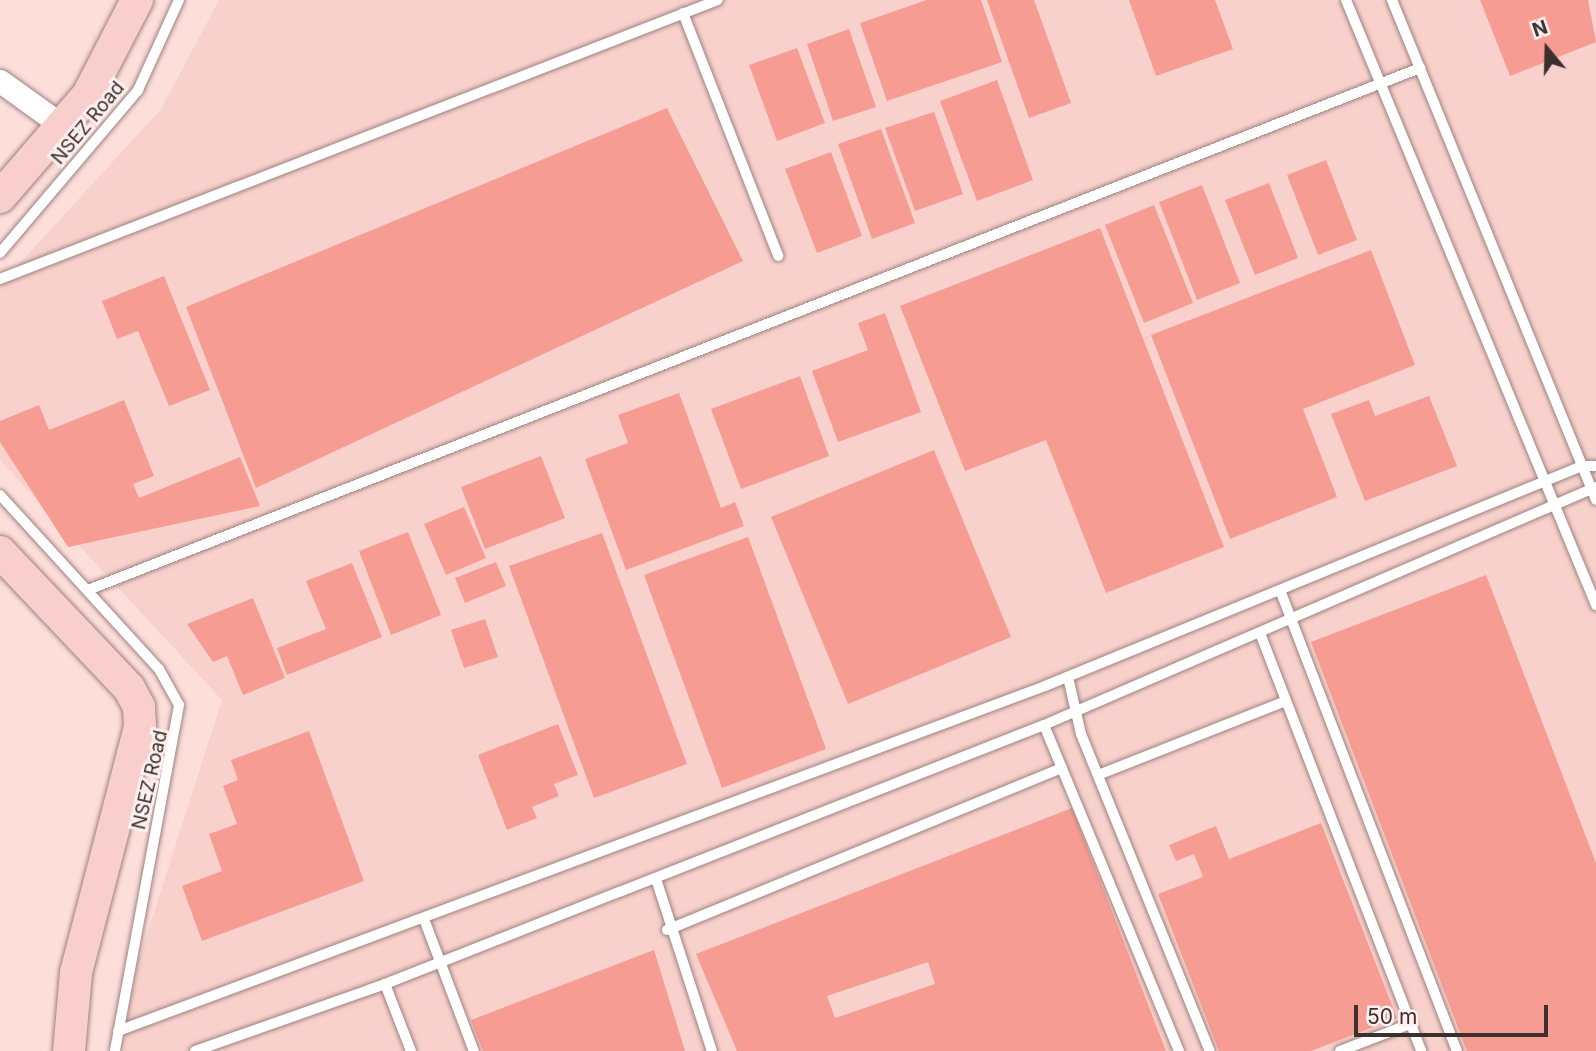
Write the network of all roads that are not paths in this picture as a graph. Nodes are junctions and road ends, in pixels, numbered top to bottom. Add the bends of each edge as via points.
1 (136, 0) edge
2 (178, 0) edge
3 (718, 0) edge
4 (1346, 0) edge
5 (1392, 0) edge
6 (683, 13) junction
7 (1420, 68) junction
8 (0, 80) edge
9 (1381, 84) junction
10 (64, 127) junction
11 (0, 197) edge
12 (0, 253) edge
13 (778, 256) dead end
14 (0, 279) edge
15 (1581, 466) junction
16 (1596, 466) edge
17 (1546, 481) junction
18 (1595, 493) edge
19 (0, 495) edge
20 (1556, 508) junction
21 (0, 552) edge
22 (88, 590) junction
23 (1280, 590) junction
24 (1596, 605) edge
25 (1292, 619) junction
26 (1260, 633) junction
27 (1068, 677) junction
28 (1286, 701) junction
29 (1078, 710) junction
30 (1044, 725) junction
31 (1062, 768) junction
32 (1098, 775) junction
33 (656, 880) junction
34 (424, 919) junction
35 (667, 930) junction
36 (441, 962) junction
37 (385, 984) junction
38 (1410, 1024) junction
39 (118, 1031) junction
40 (69, 1051) edge
41 (115, 1051) edge
42 (195, 1051) edge
43 (411, 1051) edge
44 (474, 1051) edge
45 (712, 1051) edge
46 (1179, 1051) edge
47 (1210, 1051) edge
48 (1340, 1051) edge
49 (1420, 1051) edge
50 (1457, 1051) edge

1 - 10 street via 107,66
2 - 12 lane, NSEZ Road via 138,90
3 - 6 lane
4 - 9 lane
5 - 7 lane
6 - 13 lane
6 - 14 lane
7 - 9 lane
7 - 15 lane
8 - 10 street
9 - 17 lane
9 - 22 lane
10 - 11 street
15 - 16 lane
15 - 17 lane
15 - 18 lane
17 - 20 lane
17 - 23 lane
18 - 20 lane
19 - 22 lane, NSEZ Road
20 - 24 lane
20 - 25 lane
21 - 40 street via 129,688 139,708 140,727 76,973
22 - 39 lane, NSEZ Road via 159,669 179,705
23 - 25 lane
23 - 27 lane
25 - 26 lane
25 - 50 lane
26 - 28 lane
26 - 29 lane
27 - 29 lane
27 - 34 lane
28 - 32 lane
28 - 38 lane
29 - 30 lane
29 - 32 lane
30 - 31 lane
30 - 33 lane
31 - 35 lane
31 - 46 lane
32 - 47 lane
33 - 35 lane
33 - 36 lane
34 - 36 lane
34 - 39 lane
35 - 45 lane
36 - 37 lane
36 - 44 lane
37 - 42 lane
37 - 43 lane
38 - 48 lane
38 - 49 lane
39 - 41 lane, NSEZ Road

